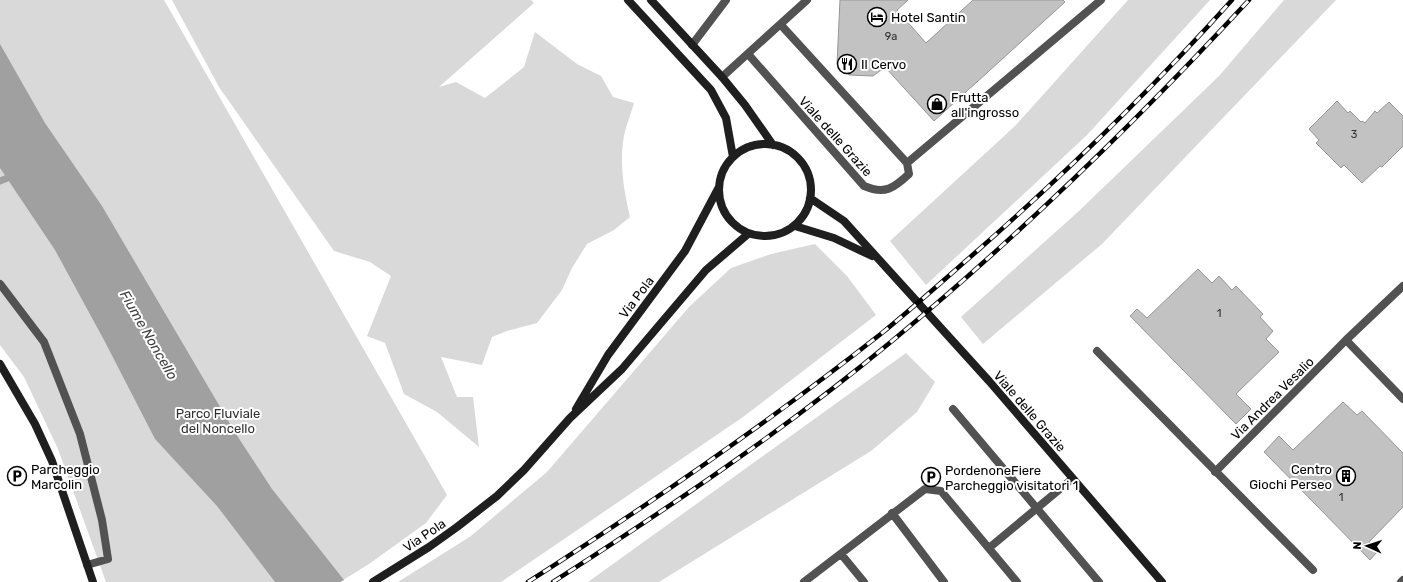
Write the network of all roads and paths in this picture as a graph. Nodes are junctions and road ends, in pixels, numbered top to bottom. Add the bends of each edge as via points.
1 (628, 0) edge
2 (651, 0) edge
3 (726, 0) edge
4 (807, 0) edge
5 (1101, 0) edge
6 (781, 25) junction
7 (692, 45) junction
8 (748, 54) junction
9 (722, 77) junction
10 (774, 145) junction
11 (733, 157) junction
12 (906, 162) junction
13 (719, 188) junction
14 (810, 198) junction
15 (795, 226) junction
16 (748, 234) junction
17 (876, 258) junction
18 (0, 284) edge
19 (1403, 286) edge
20 (1346, 340) junction
21 (1097, 351) dead end
22 (0, 364) edge
23 (1403, 399) edge
24 (953, 409) dead end
25 (570, 418) junction
26 (1216, 472) junction
27 (1072, 479) junction
28 (1037, 509) junction
29 (892, 514) junction
30 (989, 548) junction
31 (841, 554) junction
32 (87, 565) junction
33 (1313, 570) dead end
34 (93, 582) edge
35 (373, 582) edge
36 (804, 582) edge
37 (864, 582) edge
38 (944, 582) edge
39 (1016, 582) edge
40 (1098, 582) edge
41 (1162, 582) edge

1 - 11 main road via 711,90 726,118
2 - 7 main road
3 - 7 street
4 - 6 street
5 - 12 street
6 - 8 street
6 - 12 street
7 - 9 main road
8 - 9 street
8 - 12 street, Viale delle Grazie via 864,186 874,190 894,188 909,174
9 - 10 main road
10 - 11 main road via 745,148
10 - 14 main road via 787,150 806,170 811,184
11 - 13 main road via 721,176
13 - 16 main road via 720,202 726,215
13 - 25 main road, Via Pola via 685,251 608,355
14 - 15 main road via 805,213
14 - 17 main road, Viale delle Grazie via 844,221
15 - 16 main road via 773,236
15 - 17 main road, Viale delle Grazie via 834,238
16 - 25 main road, Via Pola via 706,270 622,369
17 - 27 main road, Viale delle Grazie via 989,381
18 - 32 street via 44,342 80,434 102,520 108,559
19 - 20 street, Via Andrea Vesalio
20 - 23 street
20 - 26 street, Via Andrea Vesalio
21 - 26 street
22 - 32 main road via 35,424 52,461
24 - 28 street
25 - 35 main road, Via Pola via 497,496 430,547
26 - 33 street
27 - 28 street
27 - 41 main road, Viale delle Grazie
28 - 30 street
28 - 40 street
29 - 30 street via 925,489 941,491
29 - 31 street
29 - 38 street
30 - 39 street
31 - 36 street
31 - 37 street
32 - 34 main road

